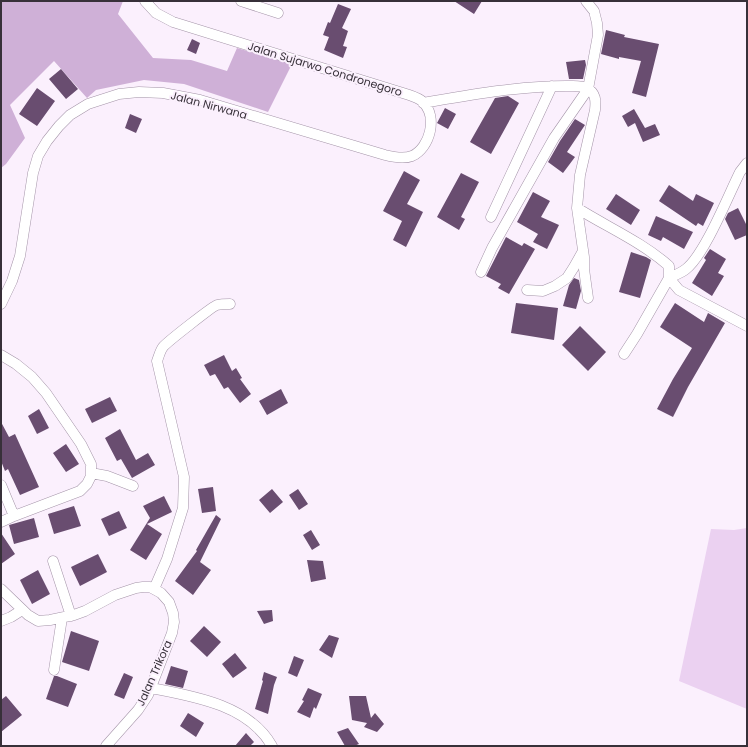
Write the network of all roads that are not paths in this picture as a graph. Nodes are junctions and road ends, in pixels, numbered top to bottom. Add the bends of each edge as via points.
1 (144, 1) edge
2 (241, 1) edge
3 (586, 1) edge
4 (278, 14) dead end
5 (552, 86) junction
6 (588, 88) junction
7 (424, 102) junction
8 (747, 163) edge
9 (577, 208) junction
10 (491, 217) dead end
11 (582, 251) junction
12 (481, 272) dead end
13 (669, 278) junction
14 (527, 290) dead end
15 (588, 298) dead end
16 (1, 304) edge
17 (230, 304) dead end
18 (747, 326) edge
19 (624, 354) dead end
20 (1, 355) edge
21 (91, 473) junction
22 (1, 486) edge
23 (133, 486) dead end
24 (14, 516) junction
25 (1, 522) edge
26 (53, 561) dead end
27 (1, 589) edge
28 (157, 591) junction
29 (22, 610) junction
30 (67, 617) junction
31 (1, 621) edge
32 (54, 670) dead end
33 (151, 688) junction
34 (106, 746) edge
35 (272, 746) edge

1 - 7 street, Jalan Sujarwo Condronegoro via 156,13 172,22 406,94
2 - 4 street
3 - 6 street via 594,11 598,23
5 - 6 street
5 - 7 street
5 - 10 street
6 - 9 street via 596,100 596,110 580,175
6 - 12 street via 554,138
7 - 16 street, Jalan Nirwana via 430,116 430,133 423,148 411,156 397,158 200,100 163,93 119,94 88,104 70,115 59,126 38,156 20,256
8 - 13 street via 696,258 686,269
9 - 11 street
9 - 13 street via 660,258 669,266
11 - 14 street via 567,278 543,291
11 - 15 street
13 - 18 street via 679,290
13 - 19 street
17 - 28 street via 216,305 175,336 163,347 157,361 184,477 182,508
20 - 21 street via 32,377 46,393 81,444 91,464
21 - 23 street
21 - 24 street via 87,484 80,491
22 - 24 street
24 - 25 street
26 - 30 street
27 - 29 street
28 - 30 street via 136,588
28 - 33 street, Jalan Trikora via 169,602 174,622
29 - 30 street via 38,621
29 - 31 street
30 - 32 street
33 - 34 street, Jalan Trikora via 138,710
33 - 35 street via 193,696 221,706 250,721 267,737

